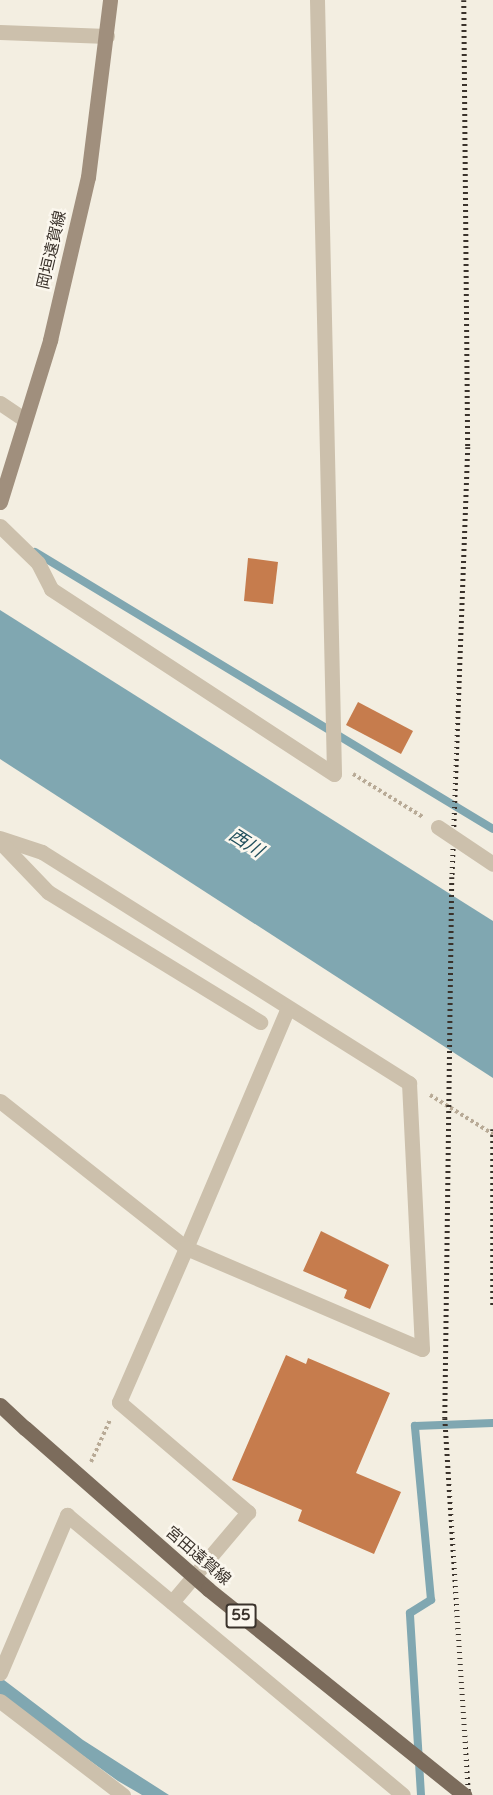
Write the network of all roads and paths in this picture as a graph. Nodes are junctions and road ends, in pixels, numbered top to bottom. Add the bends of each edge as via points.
1 (110, 0) edge
2 (317, 0) edge
3 (0, 32) edge
4 (107, 36) junction
5 (0, 403) edge
6 (26, 420) junction
7 (0, 502) edge
8 (0, 526) edge
9 (342, 767) dead end
10 (438, 827) joint
11 (0, 840) edge
12 (493, 864) edge
13 (287, 1010) junction
14 (260, 1022) dead end
15 (409, 1083) junction
16 (0, 1101) edge
17 (493, 1134) edge
18 (186, 1248) junction
19 (0, 1405) edge
20 (172, 1602) junction
21 (0, 1673) edge
22 (0, 1701) edge
23 (123, 1795) edge
24 (403, 1795) edge
25 (464, 1795) edge

1 - 4 main road, 岡垣遠賀線
2 - 8 street via 334,774 51,589 38,563
3 - 4 street
4 - 6 main road, 岡垣遠賀線 via 88,177
5 - 6 street
6 - 7 main road, 岡垣遠賀線
9 - 10 path
10 - 12 street, bridge
11 - 13 street via 42,852
11 - 14 street via 48,892
13 - 15 street
13 - 18 street
15 - 17 path
15 - 18 street via 422,1349
16 - 18 street
18 - 20 street via 119,1402 248,1512
19 - 25 main road, 宮田遠賀線 / 55, bridge via 208,1589
20 - 21 street via 67,1515
20 - 24 street
22 - 23 street

